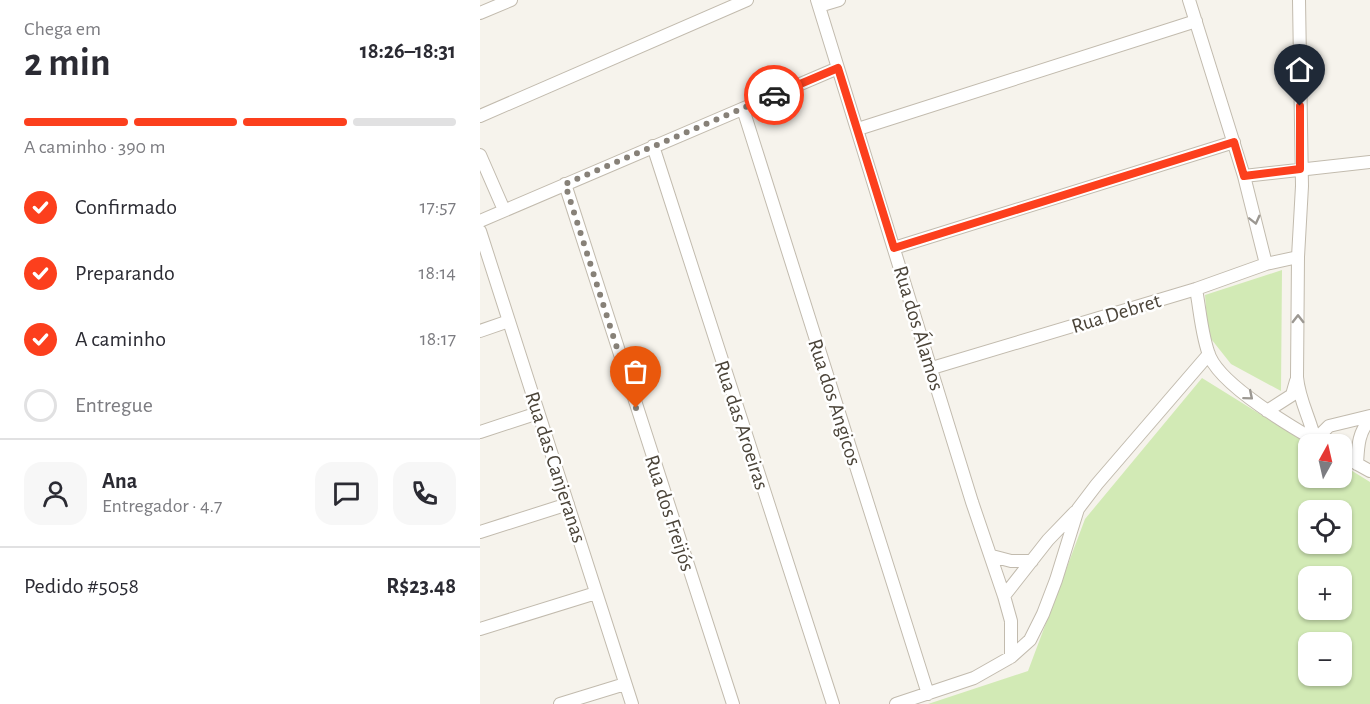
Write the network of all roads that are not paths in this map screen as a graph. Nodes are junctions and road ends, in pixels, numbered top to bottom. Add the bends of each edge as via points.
1 (511, 0) edge
2 (747, 0) edge
3 (839, 0) edge
4 (1189, 0) edge
5 (1299, 0) edge
6 (818, 3) edge
7 (480, 13) edge
8 (1196, 21) junction
9 (838, 68) junction
10 (743, 109) junction
11 (480, 116) edge
12 (858, 129) junction
13 (1234, 142) junction
14 (653, 146) junction
15 (480, 155) edge
16 (1370, 162) edge
17 (1300, 169) junction
18 (1244, 176) junction
19 (565, 184) junction
20 (504, 210) junction
21 (480, 221) edge
22 (480, 231) edge
23 (894, 248) junction
24 (1298, 257) junction
25 (1266, 264) junction
26 (1196, 289) junction
27 (509, 321) junction
28 (480, 331) edge
29 (1209, 354) junction
30 (932, 368) junction
31 (1298, 377) junction
32 (1267, 411) junction
33 (538, 413) junction
34 (1370, 418) edge
35 (480, 432) edge
36 (1305, 434) edge
37 (1315, 434) edge
38 (1324, 434) edge
39 (1352, 461) edge
40 (1357, 464) junction
41 (1370, 471) edge
42 (568, 504) junction
43 (1078, 509) junction
44 (480, 532) edge
45 (992, 556) junction
46 (1032, 561) junction
47 (596, 593) junction
48 (1004, 596) junction
49 (480, 629) edge
50 (1011, 657) junction
51 (625, 684) junction
52 (928, 694) junction
53 (560, 704) edge
54 (632, 704) edge
55 (733, 704) edge
56 (833, 704) edge
57 (896, 704) edge

1 - 7 street
2 - 11 street
3 - 6 street
4 - 8 street
5 - 17 street
6 - 9 street, Rua dos Álamos
8 - 12 street
8 - 13 street
9 - 10 street
9 - 12 street, Rua dos Álamos
10 - 14 street
10 - 52 street, Rua dos Angicos
12 - 23 street, Rua dos Álamos
13 - 18 street
13 - 23 street
14 - 19 street
14 - 56 street, Rua das Aroeiras
15 - 20 street
16 - 17 street
17 - 18 street
17 - 24 street
18 -> 25 street
19 - 20 street
19 - 55 street, Rua dos Freijós
20 - 21 street
22 - 27 street, Rua das Canjeranas
23 - 30 street, Rua dos Álamos
24 - 25 street, Rua Debret
31 -> 24 street
25 - 26 street, Rua Debret
26 - 29 street
26 - 30 street, Rua Debret
27 - 28 street
27 - 33 street, Rua das Canjeranas
29 -> 32 street via 1215,368
29 - 43 street
30 - 45 street, Rua dos Álamos
31 - 32 street via 1292,395
31 - 37 street via 1298,392
32 - 36 street
33 - 35 street
33 - 42 street, Rua das Canjeranas
34 - 38 street via 1329,426
34 - 40 street via 1359,440
39 - 40 street
40 - 41 street
42 - 44 street
42 - 47 street, Rua das Canjeranas
43 - 46 street
43 - 50 street via 1043,614 1030,640
45 - 46 street
45 - 48 street, Rua dos Álamos
46 - 48 street
47 - 49 street
47 - 51 street, Rua das Canjeranas
48 - 50 street, Rua dos Álamos via 1011,621
50 - 52 street via 974,678
51 - 53 street
51 - 54 street, Rua das Canjeranas
52 - 57 street

